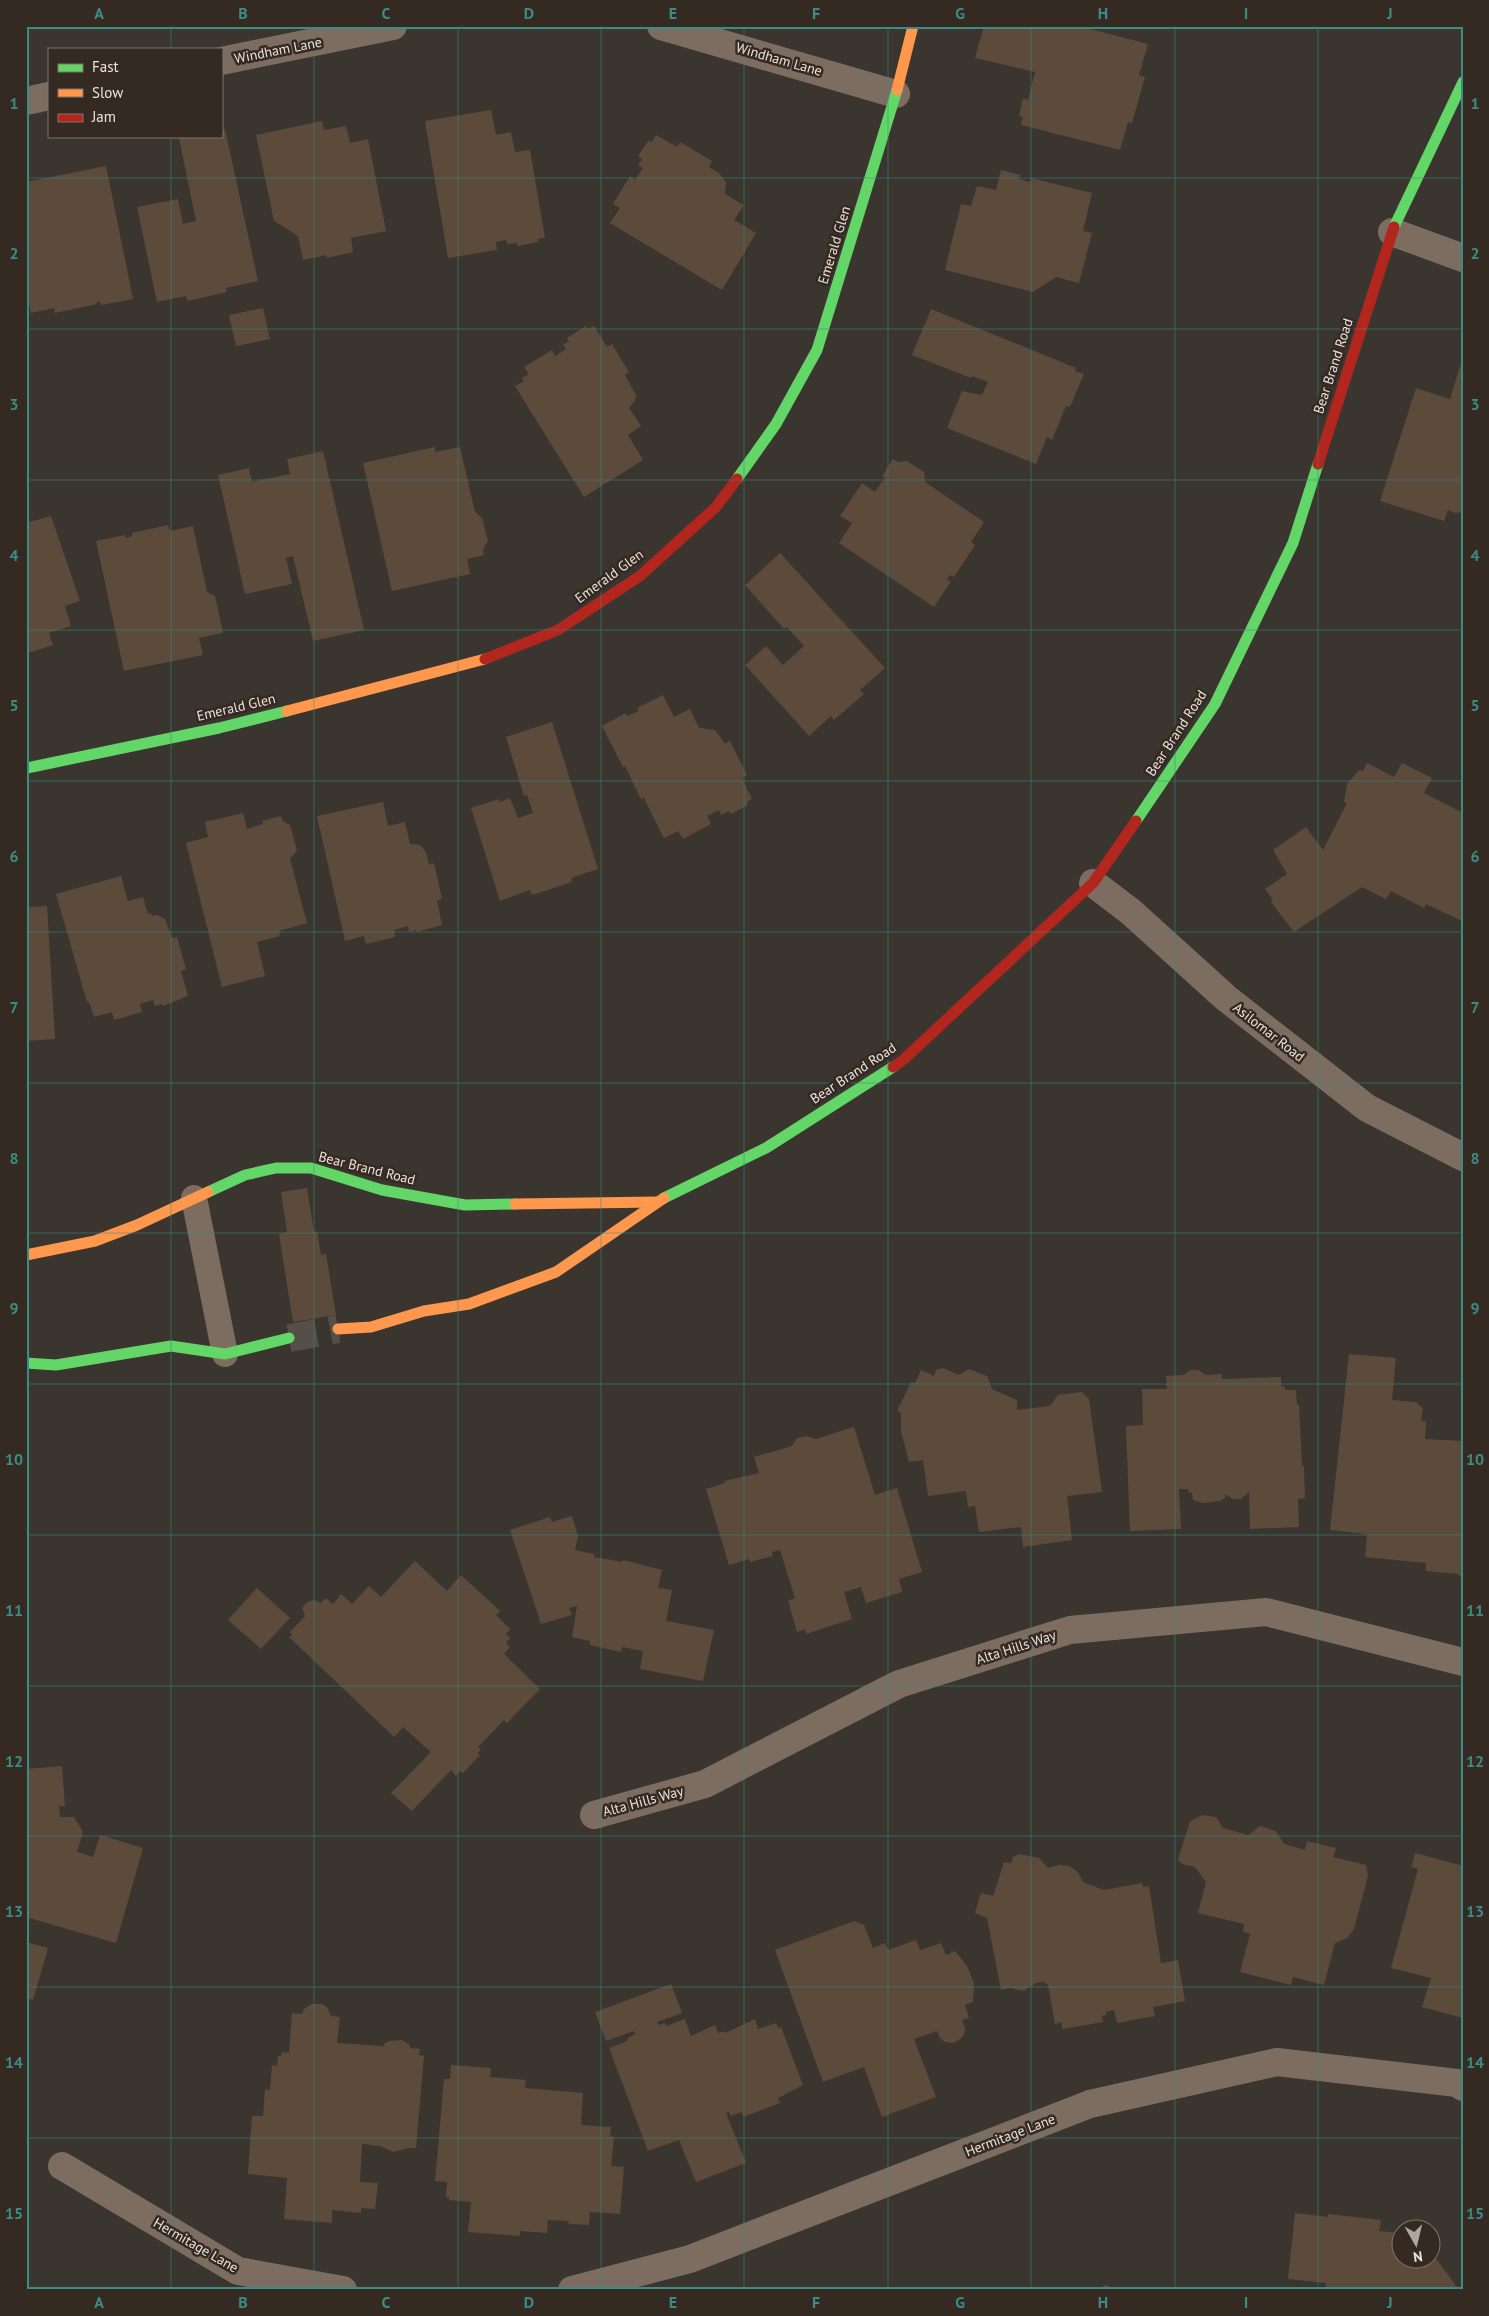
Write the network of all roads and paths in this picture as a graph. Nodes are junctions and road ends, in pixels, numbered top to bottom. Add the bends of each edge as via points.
1 (393, 26) edge
2 (662, 26) edge
3 (912, 26) edge
4 (222, 61) edge
5 (1463, 82) edge
6 (896, 94) junction
7 (48, 96) edge
8 (26, 101) edge
9 (1392, 232) junction
10 (1463, 258) edge
11 (27, 768) edge
12 (1093, 883) junction
13 (1463, 1157) edge
14 (194, 1198) junction
15 (656, 1202) junction
16 (26, 1255) edge
17 (338, 1329) tunnel mouth
18 (289, 1338) tunnel mouth
19 (225, 1354) junction
20 (26, 1363) edge
21 (1463, 1662) edge
22 (594, 1815) dead end
23 (1463, 2087) edge
24 (62, 2166) dead end
25 (343, 2290) edge
26 (572, 2290) edge

1 - 4 street, Windham Lane
2 - 6 street, Windham Lane
3 - 6 street, Emerald Glen
5 - 9 street, Bear Brand Road
6 - 11 street, Emerald Glen via 817,350 776,424 716,507 640,576 558,630 474,664 219,728
7 - 8 street
9 - 10 street
9 - 12 street, Bear Brand Road via 1293,543 1215,704
12 - 13 street, Asilomar Road via 1131,912 1226,998 1367,1108
12 - 15 street, Bear Brand Road via 902,1061 766,1148
14 - 15 street, Bear Brand Road via 245,1176 276,1168 311,1168 382,1190 465,1205
14 - 16 street, Bear Brand Road via 94,1241
14 - 19 lane
15 - 17 street, Bear Brand Road via 556,1272 469,1304 424,1311 371,1327
18 - 19 street
19 - 20 street via 171,1346 56,1365
21 - 22 street, Alta Hills Way via 1266,1612 1070,1630 899,1684 705,1784
23 - 26 street, Hermitage Lane via 1457,2083 1277,2062 1090,2104 690,2259
24 - 25 street, Hermitage Lane via 238,2271

